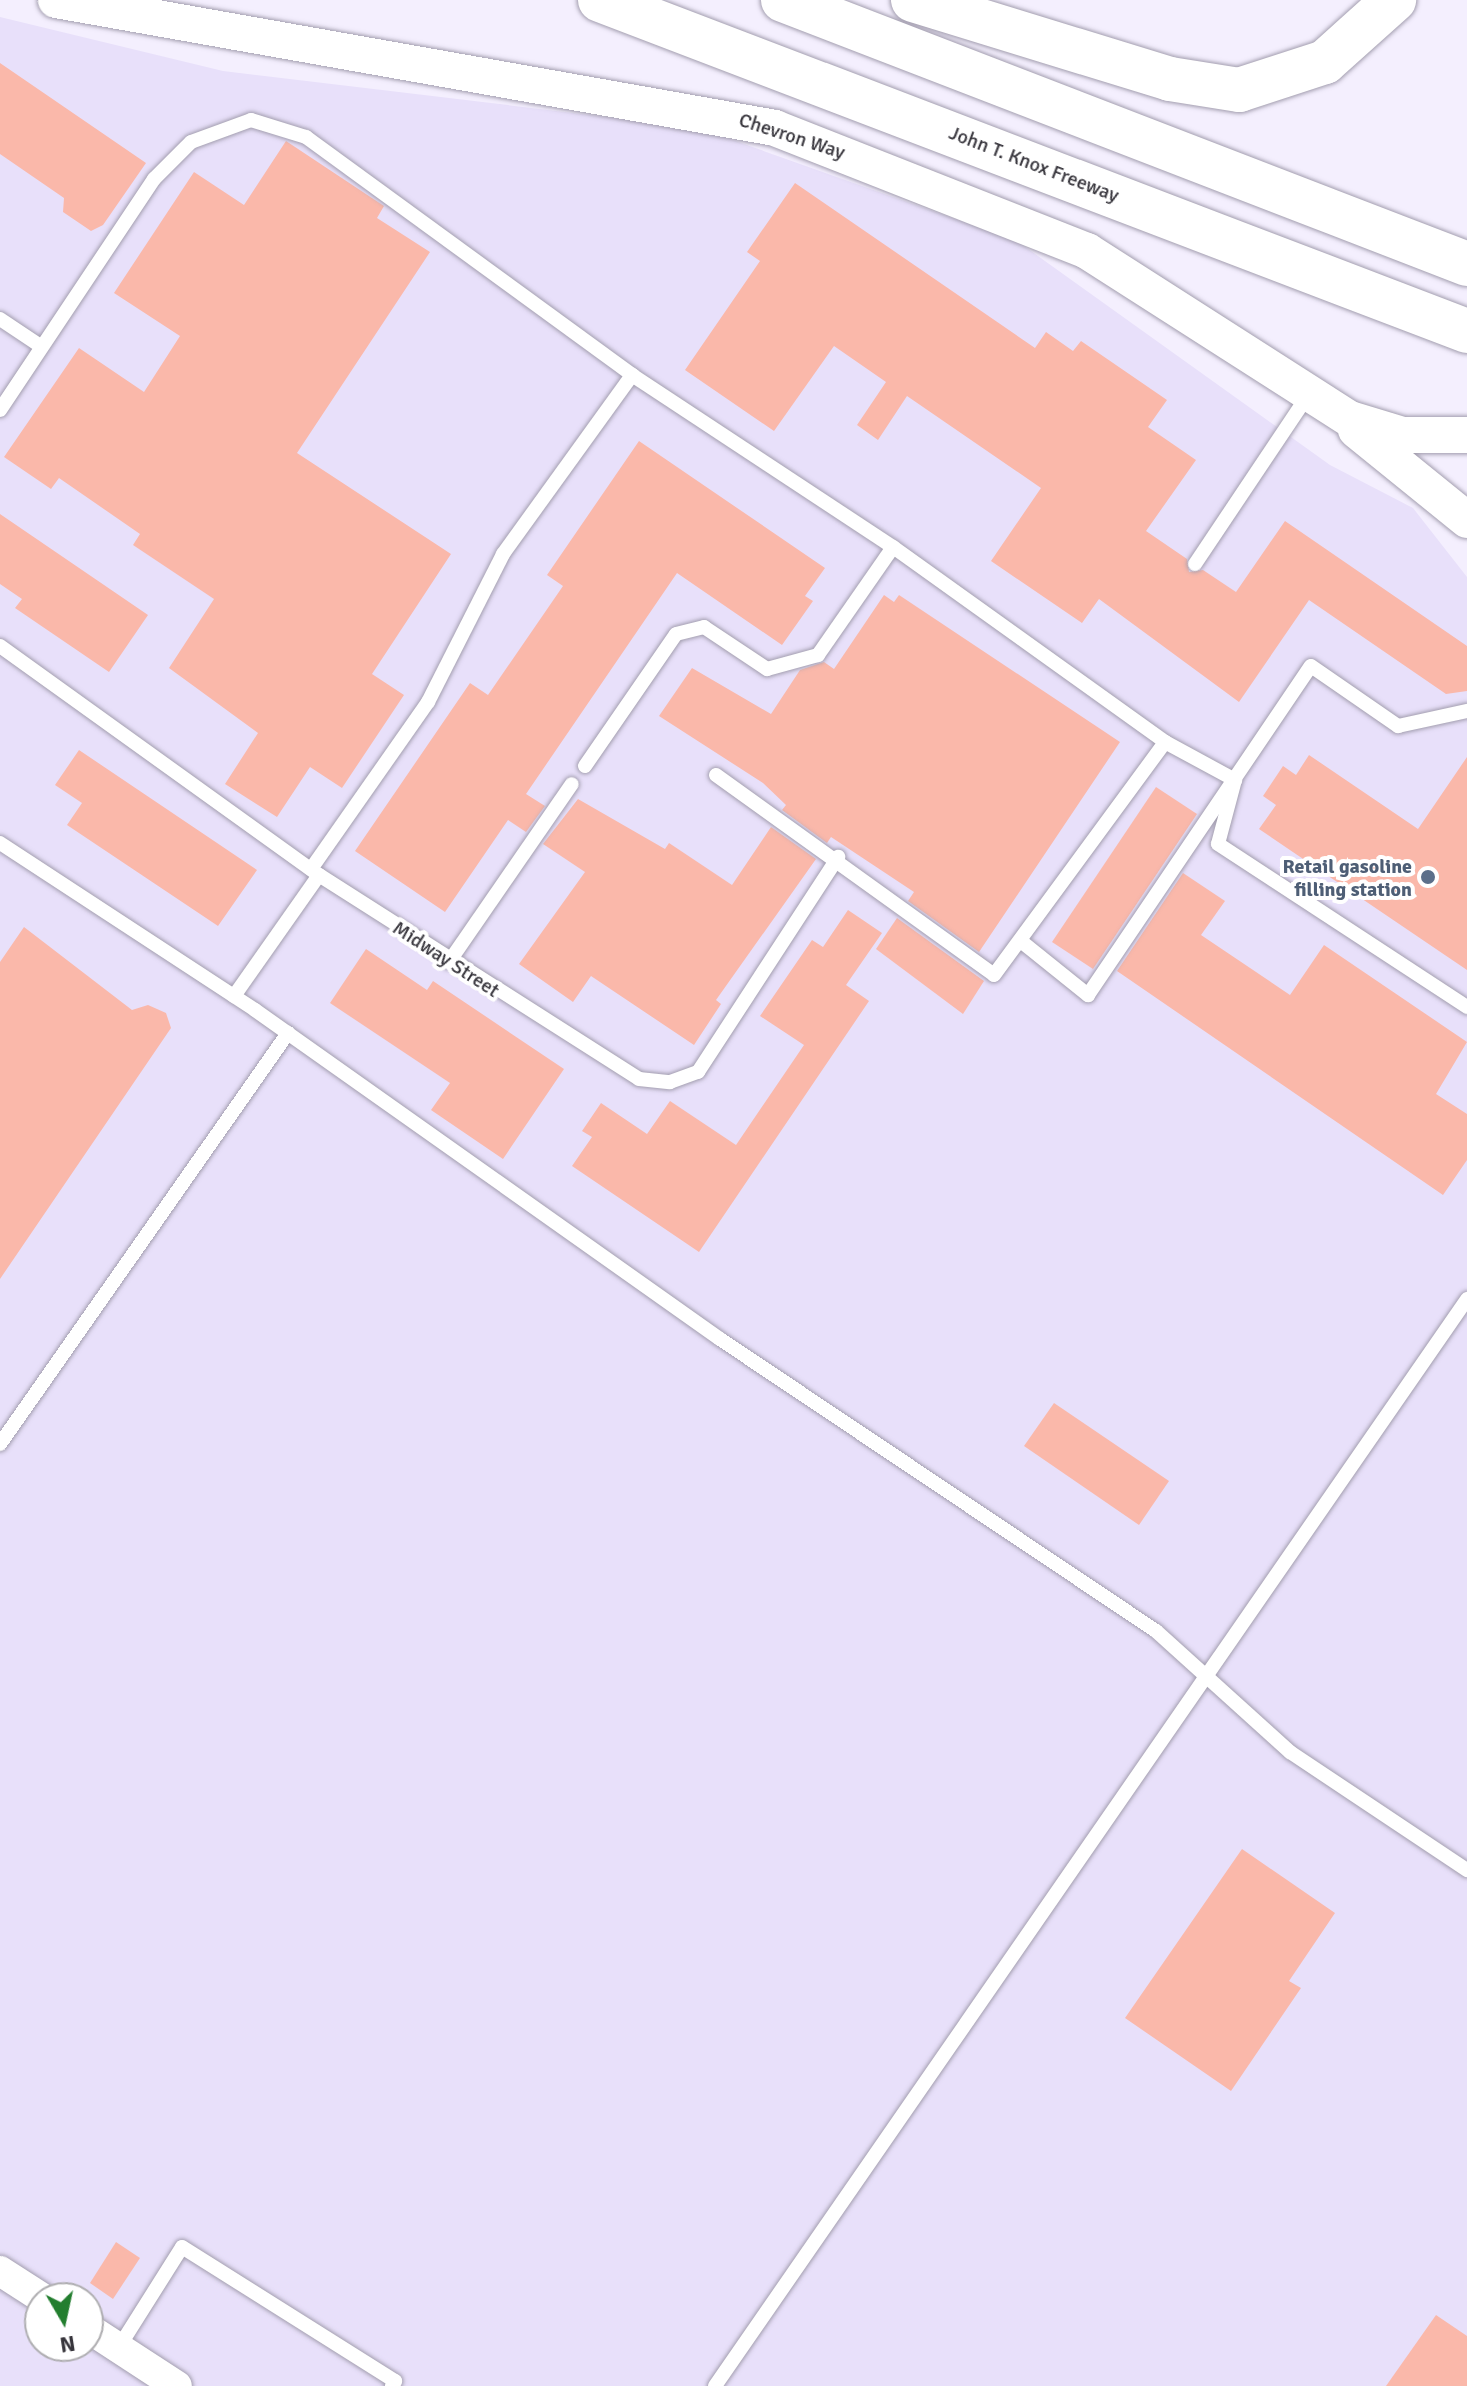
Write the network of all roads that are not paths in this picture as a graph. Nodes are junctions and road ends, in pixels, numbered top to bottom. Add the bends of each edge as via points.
1 (56, 0) edge
2 (600, 0) edge
3 (783, 0) edge
4 (913, 0) edge
5 (1368, 0) edge
6 (1394, 0) edge
7 (1296, 77) junction
8 (1467, 264) edge
9 (0, 319) edge
10 (1467, 331) edge
11 (42, 347) junction
12 (632, 375) junction
13 (1315, 400) junction
14 (0, 410) edge
15 (1467, 435) edge
16 (1467, 520) edge
17 (893, 547) junction
18 (1195, 564) dead end
19 (0, 646) edge
20 (1467, 711) edge
21 (1165, 742) junction
22 (585, 766) dead end
23 (716, 775) dead end
24 (1235, 780) junction
25 (572, 784) dead end
26 (2, 847) edge
27 (838, 857) junction
28 (315, 872) junction
29 (1022, 942) junction
30 (449, 962) junction
31 (234, 996) junction
32 (1467, 1007) edge
33 (288, 1033) junction
34 (1467, 1299) edge
35 (0, 1444) edge
36 (1204, 1677) junction
37 (1467, 1870) edge
38 (0, 2271) edge
39 (24, 2286) edge
40 (104, 2338) edge
41 (119, 2347) junction
42 (177, 2386) edge
43 (392, 2386) edge
44 (715, 2386) edge

1 - 13 street, Chevron Way via 775,128 1087,251
2 - 10 highway, John T. Knox Freeway
3 - 8 highway
4 - 7 highway via 1204,88 1239,90
5 - 7 highway via 1344,34
6 - 7 highway via 1352,44
9 - 11 lane
11 - 12 lane via 154,179 191,142 251,120 306,137 378,184
11 - 14 lane
12 - 17 lane
12 - 28 lane via 503,554 428,702
13 - 15 street, Chevron Way via 1403,435
13 - 16 street
13 - 18 lane
17 - 21 lane
17 - 22 lane via 818,655 767,669 704,627 676,634
19 - 28 lane, Midway Street
20 - 24 lane via 1398,726 1311,666
21 - 24 lane
21 - 29 lane
23 - 27 lane
24 - 29 lane via 1088,995
24 - 32 lane via 1218,844
25 - 30 lane
26 - 31 lane
27 - 29 lane via 994,975
27 - 30 lane, Midway Street via 698,1072 670,1082 639,1079
28 - 30 lane, Midway Street
28 - 31 lane
31 - 33 lane
33 - 35 lane
33 - 36 lane via 720,1339 1156,1631
34 - 36 lane
36 - 37 lane via 1290,1752
36 - 44 lane
38 - 39 street
40 - 41 street
41 - 42 street
41 - 43 lane via 182,2247 395,2381

